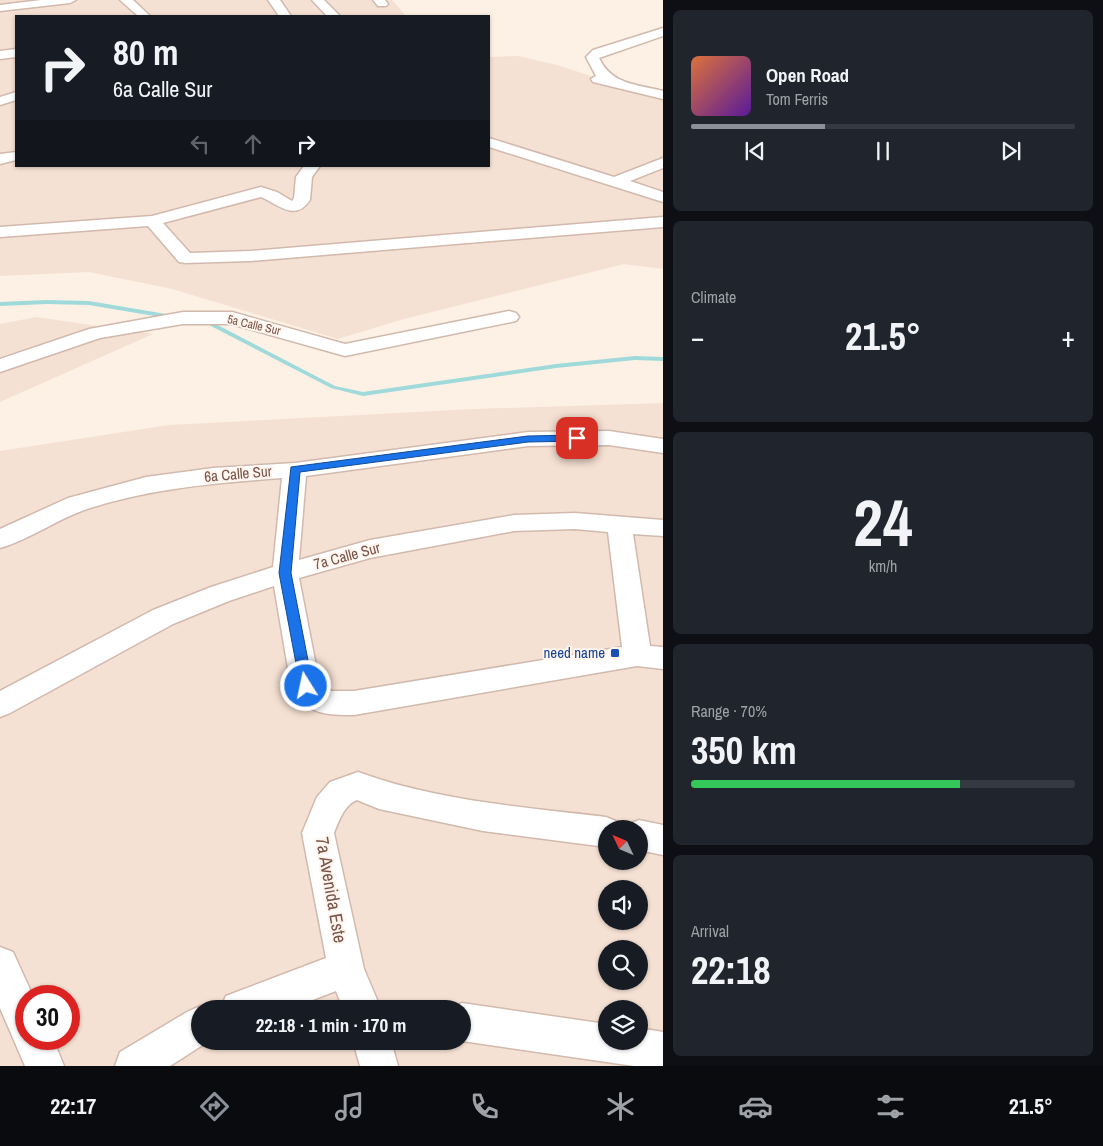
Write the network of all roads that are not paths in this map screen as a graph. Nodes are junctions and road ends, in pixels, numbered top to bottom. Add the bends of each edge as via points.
1 (126, 0) edge
2 (274, 0) edge
3 (318, 0) edge
4 (16, 3) edge
5 (65, 3) edge
6 (0, 8) edge
7 (143, 15) edge
8 (284, 15) edge
9 (331, 15) edge
10 (663, 32) edge
11 (577, 51) dead end
12 (15, 53) edge
13 (0, 55) edge
14 (612, 82) junction
15 (663, 95) edge
16 (15, 96) edge
17 (0, 101) edge
18 (490, 142) edge
19 (15, 156) edge
20 (0, 159) edge
21 (663, 163) edge
22 (311, 167) edge
23 (617, 181) junction
24 (663, 197) edge
25 (152, 220) junction
26 (663, 222) edge
27 (0, 232) edge
28 (509, 317) dead end
29 (0, 366) edge
30 (663, 446) edge
31 (295, 470) junction
32 (619, 523) junction
33 (663, 528) edge
34 (0, 539) edge
35 (285, 573) junction
36 (650, 656) edge
37 (0, 705) edge
38 (598, 831) edge
39 (648, 837) edge
40 (663, 840) edge
41 (0, 965) edge
42 (346, 969) junction
43 (15, 999) edge
44 (263, 1000) edge
45 (360, 1000) edge
46 (471, 1023) edge
47 (191, 1031) edge
48 (38, 1050) edge
49 (375, 1050) edge
50 (663, 1051) edge
51 (45, 1066) edge
52 (134, 1066) edge
53 (379, 1066) edge

1 - 7 street
2 - 8 street
3 - 9 street
4 - 5 street
4 - 6 street
10 - 14 street via 592,57 599,72
11 - 14 street via 591,75
12 - 13 street
14 - 15 street
16 - 17 street
18 - 23 street
19 - 20 street
21 - 23 street
22 - 25 street via 304,177 302,200 294,206 261,192
23 - 24 street
25 - 26 street via 185,258 250,256
25 - 27 street
28 - 29 street, 5a Calle Sur via 345,350 232,318 184,318 96,333
30 - 31 street, 6a Calle Sur via 609,438 528,439
31 - 34 street, 6a Calle Sur via 146,485 77,504
31 - 35 street
32 - 33 street, 7a Calle Sur
32 - 35 street, 7a Calle Sur via 514,523 370,548
32 - 36 street
35 - 36 street via 306,686 324,703 354,703
35 - 37 street, 7a Calle Sur via 163,617
38 - 42 street, 7a Avenida Este via 482,817 379,795 358,786 341,792 328,807 318,833
39 - 40 street
41 - 43 street
42 - 44 street
42 - 45 street, 7a Avenida Este
46 - 50 street
47 - 52 street
48 - 51 street
49 - 53 street, 7a Avenida Este

